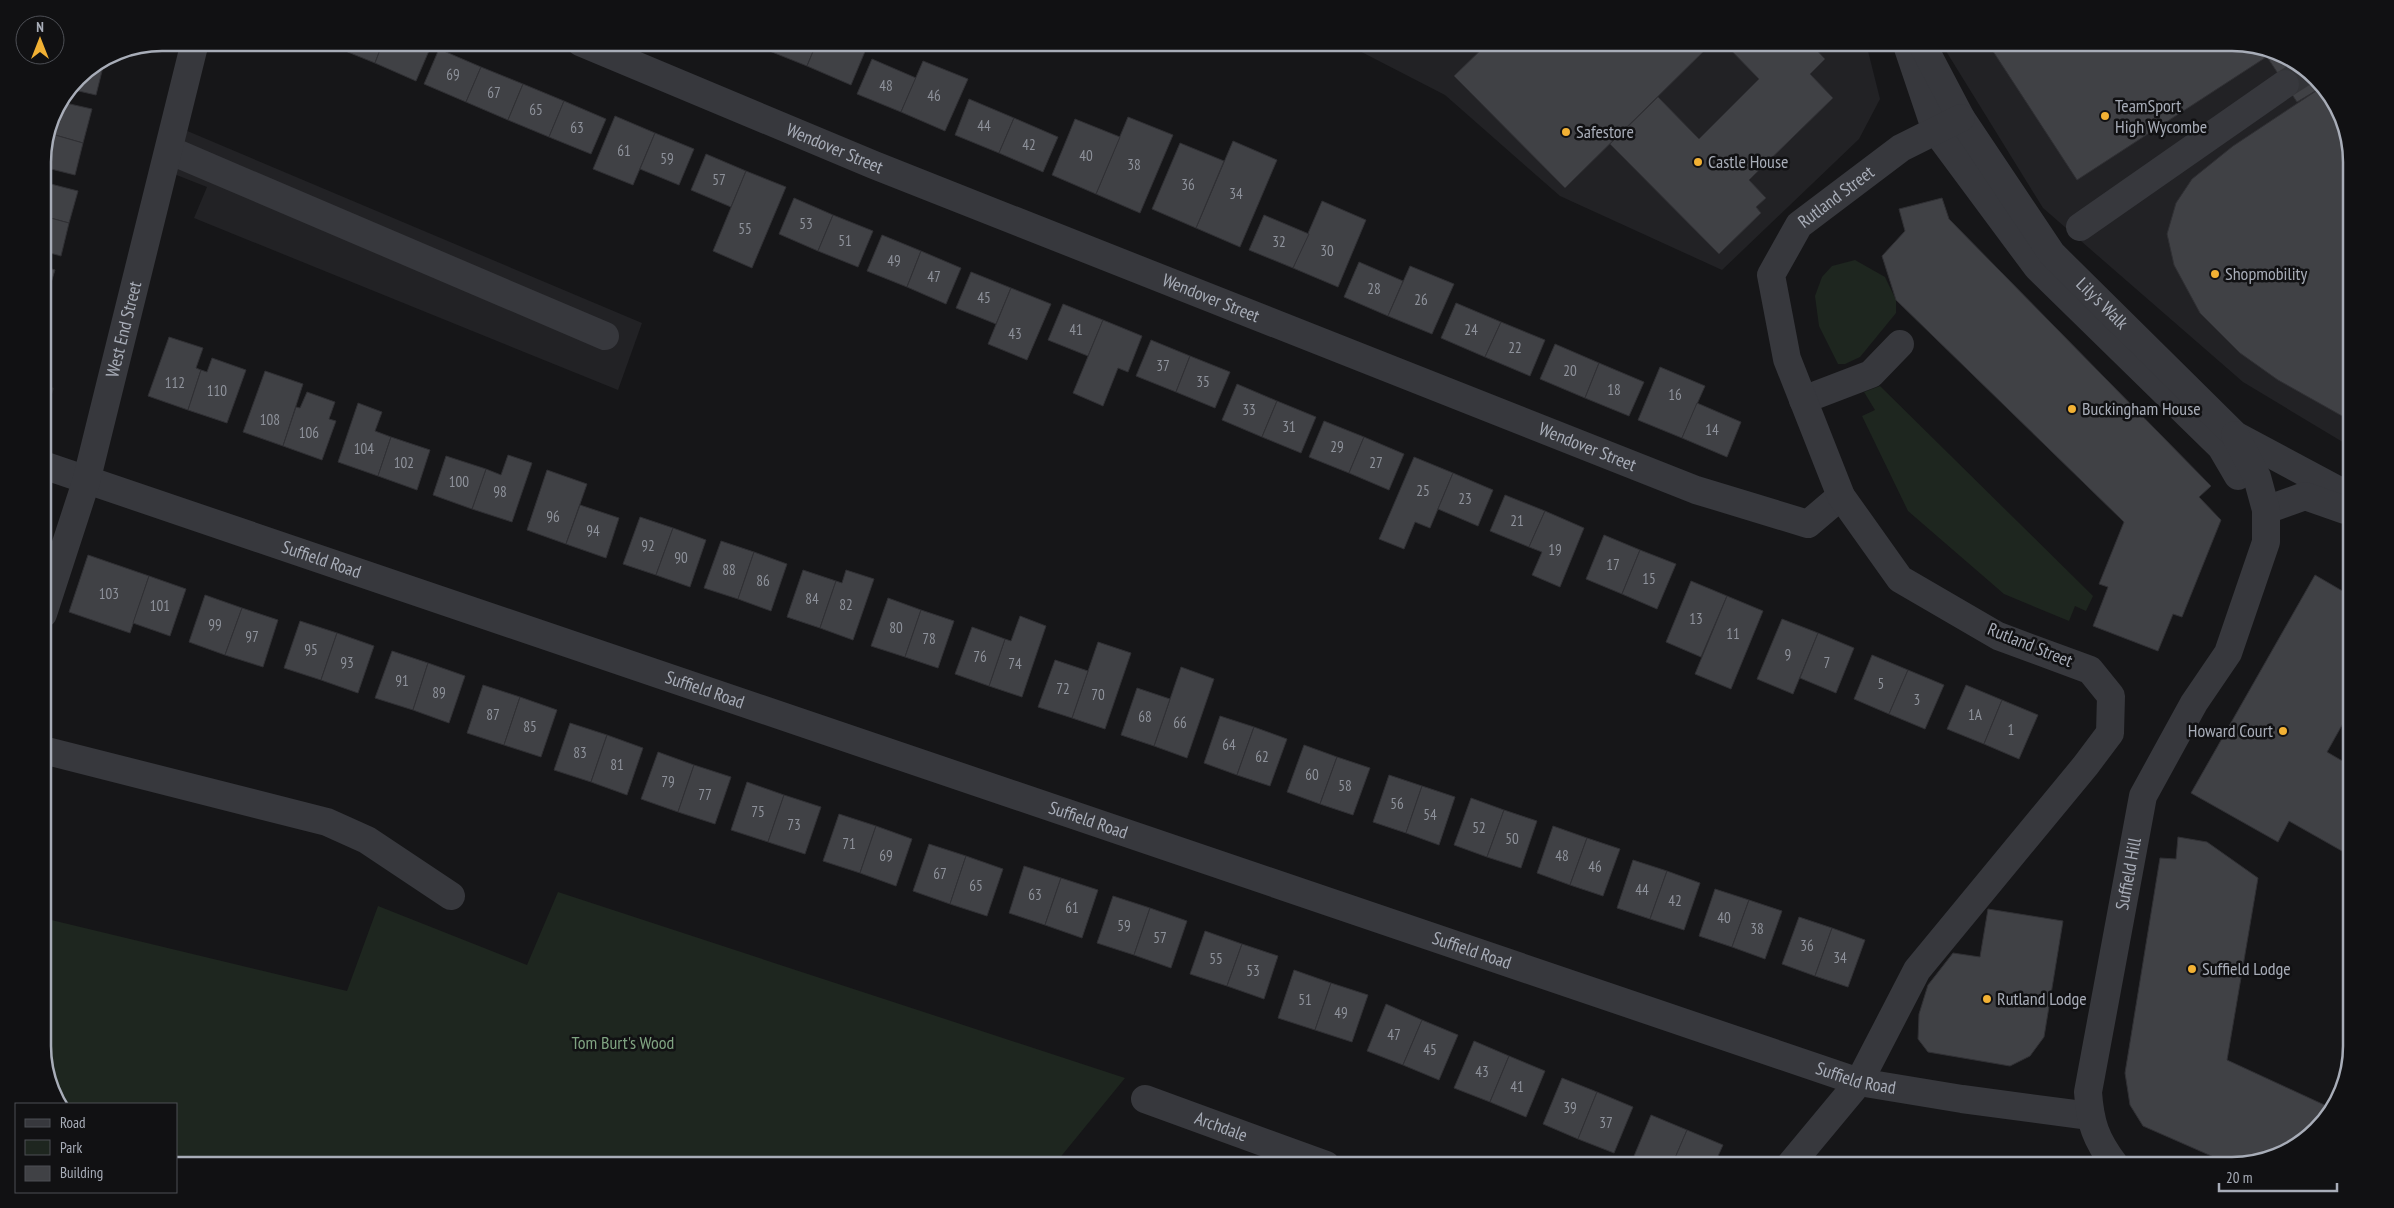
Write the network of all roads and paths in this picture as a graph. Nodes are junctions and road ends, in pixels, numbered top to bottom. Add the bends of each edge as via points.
1 (193, 51) edge
2 (602, 51) edge
3 (1909, 51) edge
4 (1927, 51) edge
5 (2285, 84) tunnel mouth
6 (1961, 118) junction
7 (1936, 131) junction
8 (169, 150) junction
9 (2080, 227) dead end
10 (604, 336) dead end
11 (1900, 344) dead end
12 (1803, 400) junction
13 (2228, 441) junction
14 (51, 468) edge
15 (86, 482) junction
16 (2343, 493) edge
17 (1841, 496) junction
18 (2343, 509) edge
19 (2266, 510) junction
20 (51, 589) edge
21 (2228, 653) junction
22 (51, 752) edge
23 (451, 896) dead end
24 (1859, 1082) junction
25 (1146, 1099) dead end
26 (2090, 1116) junction
27 (1302, 1157) edge
28 (1797, 1157) edge
29 (2108, 1157) edge

1 - 8 street, West End Street
2 - 17 street, Wendover Street via 874,165 1696,490 1808,524
3 - 7 street, Lily's Walk
4 - 6 street, Lily's Walk
5 - 9 street
6 - 7 street, Rutland Street
6 - 13 street, Lily's Walk via 2052,254
7 - 12 street, Rutland Street via 1901,148 1799,225 1771,275 1787,359
7 - 13 street, Lily's Walk via 2037,267
8 - 10 street
8 - 15 street, West End Street
11 - 12 street via 1871,374
12 - 17 street, Rutland Street
13 - 16 street, Lily's Walk
13 - 19 street, Suffield Hill via 2257,476
13 - 21 street, Suffield Hill via 2252,500 2249,542
14 - 15 street, Suffield Road
15 - 20 street, West End Street
15 - 24 street, Suffield Road
17 - 24 street, Rutland Street via 1900,579 1998,636 2090,670 2111,696 2110,733 1917,970
18 - 19 street via 2305,496
19 - 21 street, Suffield Hill via 2266,542
21 - 26 street, Suffield Hill via 2194,702 2142,796 2088,1092
22 - 23 street via 326,822 367,840
24 - 26 street, Suffield Road
24 - 28 street, Rutland Street
25 - 27 street, Archdale
26 - 29 street via 2099,1145

